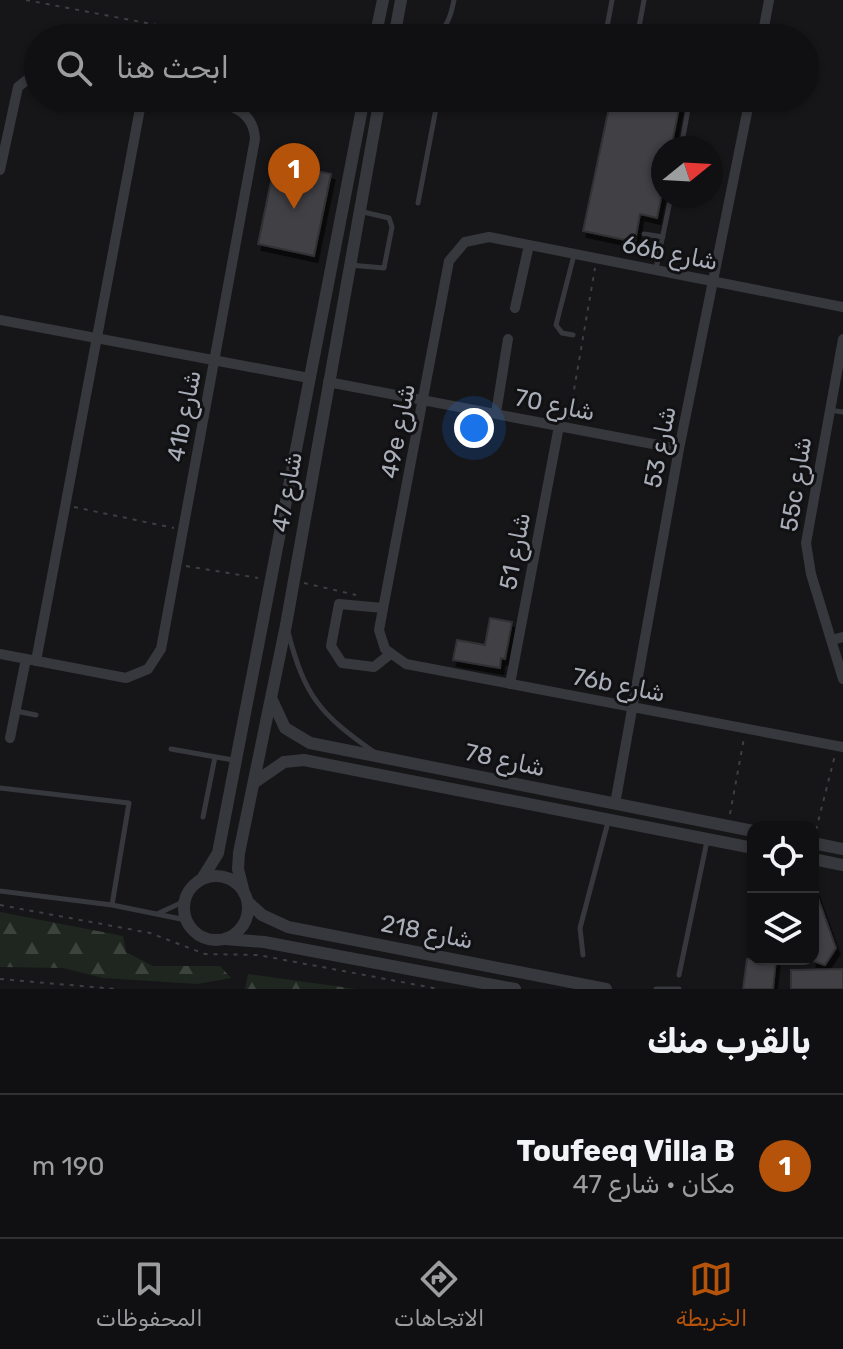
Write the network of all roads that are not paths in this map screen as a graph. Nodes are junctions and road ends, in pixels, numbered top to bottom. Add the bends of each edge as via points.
1 (401, 0) edge
2 (454, 0) edge
3 (612, 0) edge
4 (644, 0) edge
5 (769, 0) edge
6 (382, 4) edge
7 (378, 24) edge
8 (386, 24) edge
9 (396, 24) edge
10 (449, 24) edge
11 (608, 24) edge
12 (640, 24) edge
13 (765, 24) edge
14 (24, 82) edge
15 (139, 112) edge
16 (242, 112) edge
17 (361, 112) edge
18 (376, 112) edge
19 (435, 112) edge
20 (687, 112) edge
21 (747, 112) edge
22 (683, 136) edge
23 (0, 170) edge
24 (418, 203) dead end
25 (669, 208) edge
26 (359, 211) junction
27 (644, 234) dead end
28 (489, 237) joint
29 (663, 237) junction
30 (529, 245) junction
31 (574, 254) junction
32 (349, 265) junction
33 (656, 270) junction
34 (715, 282) junction
35 (843, 307) edge
36 (515, 308) dead end
37 (0, 320) edge
38 (573, 335) dead end
39 (97, 337) junction
40 (508, 339) dead end
41 (843, 339) edge
42 (215, 360) junction
43 (309, 378) junction
44 (328, 382) junction
45 (425, 399) junction
46 (829, 410) junction
47 (843, 412) edge
48 (496, 413) junction
49 (564, 427) junction
50 (679, 449) junction
51 (384, 605) junction
52 (286, 625) junction
53 (843, 637) edge
54 (831, 640) junction
55 (0, 654) edge
56 (389, 655) junction
57 (31, 660) junction
58 (843, 679) edge
59 (510, 684) junction
60 (271, 699) junction
61 (634, 708) junction
62 (15, 711) junction
63 (36, 715) dead end
64 (10, 738) dead end
65 (840, 747) edge
66 (171, 749) dead end
67 (215, 757) junction
68 (382, 757) junction
69 (236, 761) junction
70 (255, 782) junction
71 (0, 788) edge
72 (615, 804) junction
73 (203, 817) dead end
74 (682, 817) junction
75 (608, 821) junction
76 (637, 826) junction
77 (747, 830) edge
78 (707, 840) junction
79 (819, 844) edge
80 (746, 847) edge
81 (843, 849) edge
82 (819, 860) edge
83 (843, 865) edge
84 (202, 879) junction
85 (0, 891) edge
86 (246, 898) junction
87 (185, 901) junction
88 (112, 905) junction
89 (156, 914) junction
90 (186, 920) junction
91 (225, 939) junction
92 (583, 955) dead end
93 (679, 975) dead end
94 (515, 989) edge
95 (606, 989) edge
96 (656, 989) edge
97 (679, 989) edge

1 - 9 street
2 - 10 lane
3 - 11 lane
4 - 12 lane
5 - 13 street
6 - 7 street
6 - 8 street
14 - 23 street via 18,87
15 - 39 street
16 - 42 street, 41b شارع via 255,132
17 - 43 street, شارع 47
18 - 26 street, شارع 47
19 - 24 lane
20 - 22 lane
21 - 34 street, شارع 53
25 - 29 lane
26 - 32 street, شارع 47
26 - 32 lane via 392,222 386,264 379,270
27 - 29 lane
28 - 30 street, 66b شارع
28 - 45 street, 49e شارع via 465,242 449,261
29 - 33 lane
30 - 31 street, 66b شارع
30 - 36 street
31 - 33 street, 66b شارع
31 - 38 lane via 556,325
32 - 44 street, شارع 47
33 - 34 street, 66b شارع
34 - 35 street, 66b شارع
34 - 50 street, شارع 53
37 - 39 street
39 - 42 street
39 - 57 street
40 - 48 street
41 - 46 street, 55c شارع
42 - 43 street
42 - 57 street, 41b شارع via 161,649 148,669 126,678
43 - 69 street, شارع 47
44 - 45 street, شارع 70
44 - 52 street, شارع 47
45 - 48 street, شارع 70
45 - 51 street, 49e شارع
46 - 47 lane
46 - 54 street, 55c شارع via 806,543
48 - 49 street, شارع 70
49 - 50 street, شارع 70
49 - 59 street, شارع 51
50 - 61 street, شارع 53
51 - 56 street, 49e شارع via 380,637
51 - 56 street via 339,604 331,646 342,663 374,667
52 - 60 street, شارع 47
52 - 68 lane via 300,672 322,712
53 - 54 street
54 - 58 street, 55c شارع
55 - 57 street, 41b شارع
56 - 59 street, 76b شارع via 406,664
57 - 62 street
59 - 61 street, 76b شارع
60 - 68 street, شارع 78 via 285,728 296,737
60 - 70 street, شارع 47
61 - 65 street, 76b شارع
61 - 72 street, شارع 53
62 - 63 lane
62 - 64 street
66 - 67 lane
67 - 69 lane
67 - 73 lane
68 - 72 street, شارع 78
69 - 84 street, شارع 47 via 218,853
70 - 75 street, شارع 78 via 284,762 304,760
70 - 86 street, شارع 47 via 238,861
71 - 88 lane via 129,803
72 - 74 street, شارع 78
74 - 76 street via 678,826
74 - 77 street, شارع 78
75 - 76 street, شارع 78
75 - 92 lane via 580,928
76 - 78 street, شارع 78
78 - 80 street, شارع 78
78 - 93 lane
79 - 81 street
82 - 83 street
84 - 86 street via 229,879
84 - 87 street
85 - 88 lane
86 - 91 street via 246,921
86 - 95 street, شارع 218 via 262,915 288,927
87 - 89 lane
87 - 90 street
88 - 89 lane
89 - 90 lane
90 - 91 street via 206,939
91 - 94 street
96 - 97 lane

